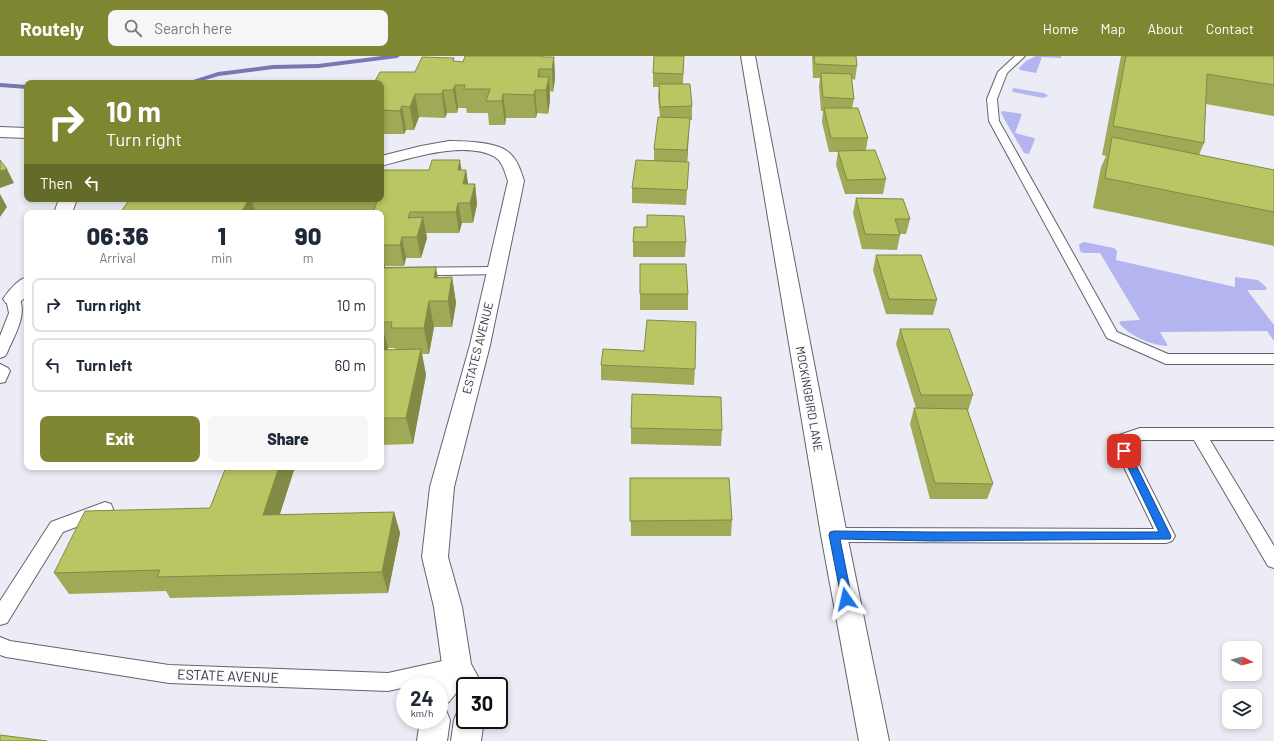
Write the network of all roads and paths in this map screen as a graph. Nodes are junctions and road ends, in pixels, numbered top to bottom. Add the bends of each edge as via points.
1 (748, 56) edge
2 (1020, 56) edge
3 (0, 132) edge
4 (24, 133) edge
5 (384, 160) edge
6 (496, 271) junction
7 (384, 272) edge
8 (24, 287) edge
9 (14, 299) joint
10 (0, 353) edge
11 (1274, 359) edge
12 (0, 369) edge
13 (0, 378) edge
14 (1274, 434) edge
15 (1200, 435) junction
16 (105, 509) edge
17 (834, 535) junction
18 (1274, 560) edge
19 (0, 617) edge
20 (0, 645) edge
21 (463, 676) edge
22 (448, 687) edge
23 (434, 729) edge
24 (467, 729) edge
25 (432, 741) edge
26 (466, 741) edge
27 (874, 741) edge

1 - 17 street, MOCKINGBIRD LANE
2 - 11 lane via 1003,72 992,99 994,121 1112,335 1166,359
3 - 4 street
5 - 6 street, ESTATES AVENUE via 466,145 501,154 512,167 516,181
6 - 7 lane
6 - 21 street, ESTATES AVENUE via 480,345 442,487 435,556
8 - 9 street
9 - 10 lane via 16,313
12 - 13 lane
14 - 15 lane
15 - 17 lane via 1140,434 1126,439 1124,451 1166,536
15 - 18 lane
16 - 19 lane via 58,527
17 - 27 street, MOCKINGBIRD LANE
20 - 21 lane, ESTATE AVENUE via 6,649 169,674 388,682
21 - 22 street
23 - 25 street
24 - 26 street

